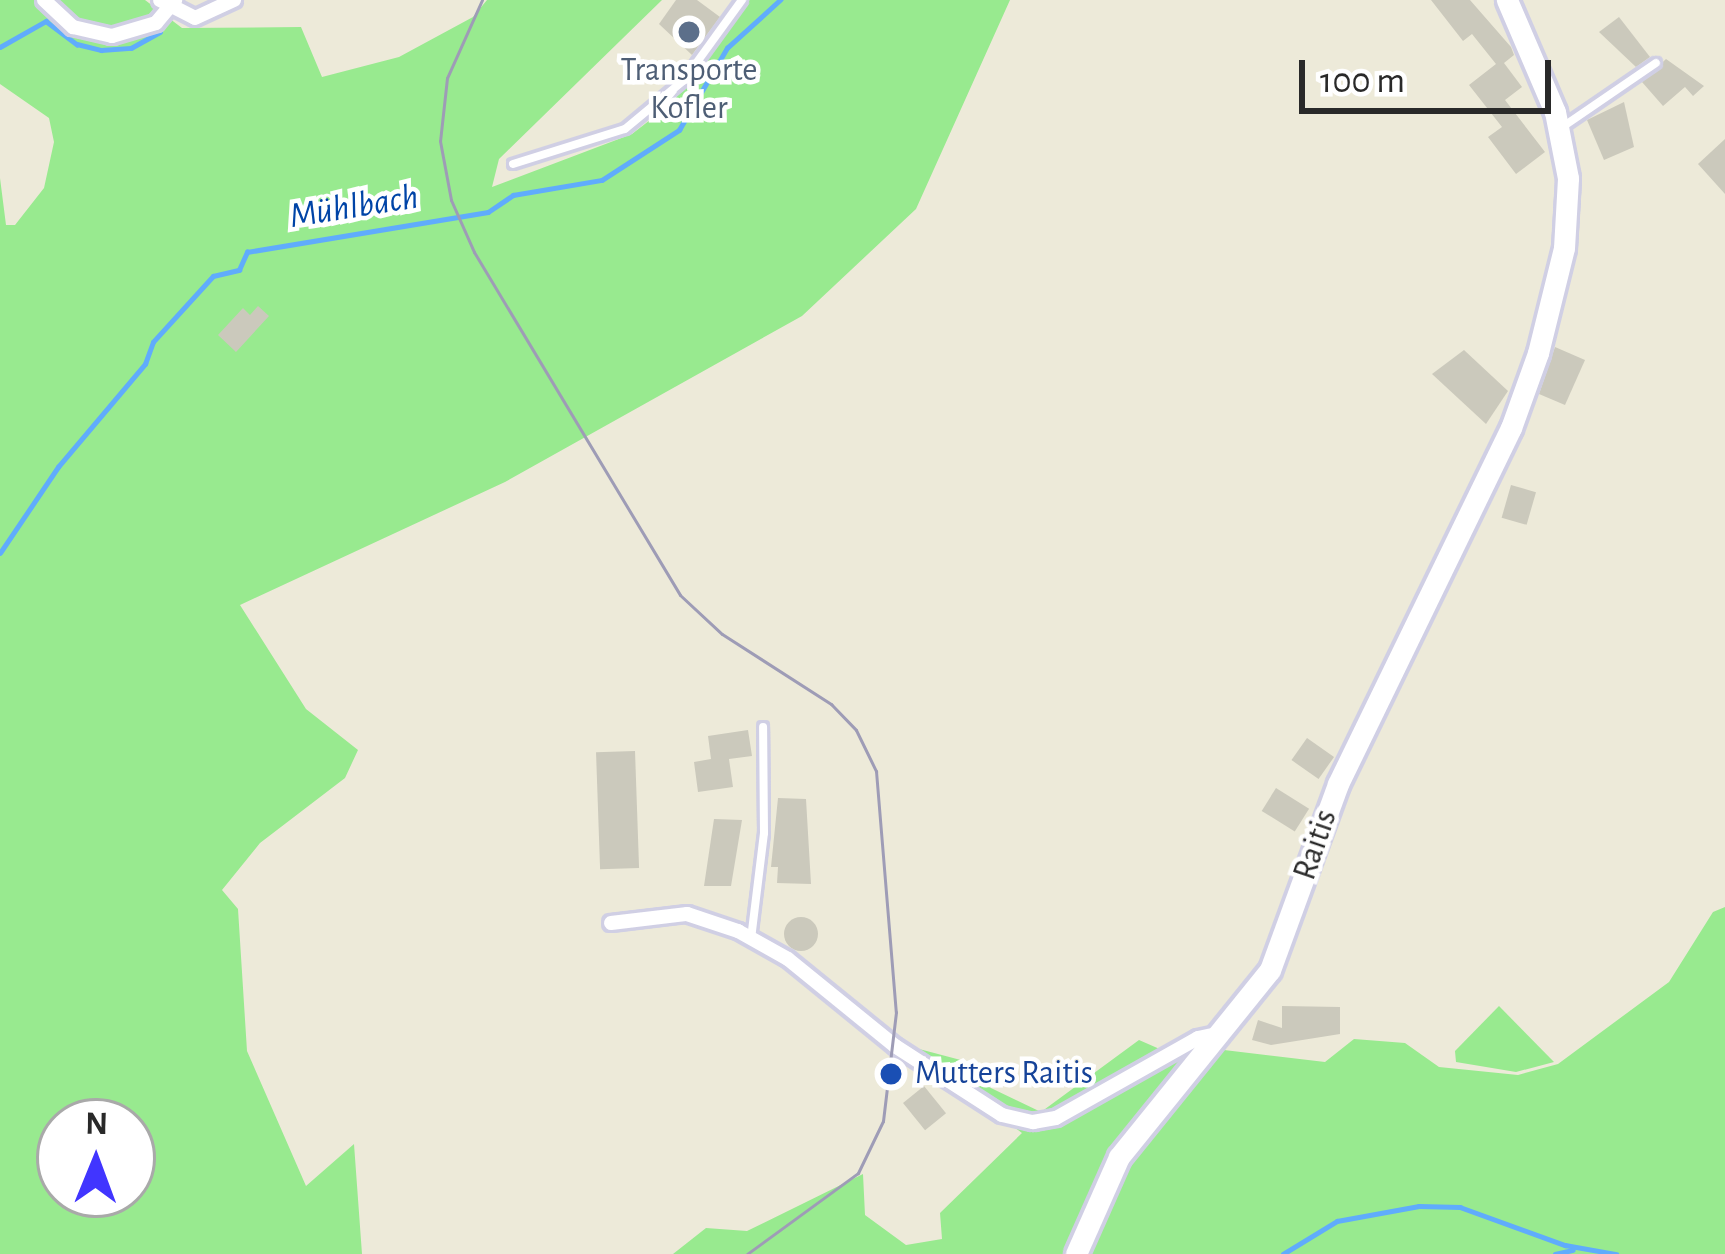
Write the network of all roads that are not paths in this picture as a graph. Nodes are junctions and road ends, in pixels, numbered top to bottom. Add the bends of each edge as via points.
1 (44, 0) edge
2 (234, 0) edge
3 (742, 0) edge
4 (1507, 0) edge
5 (168, 3) edge
6 (1656, 63) dead end
7 (1560, 129) junction
8 (513, 164) dead end
9 (763, 727) dead end
10 (611, 923) dead end
11 (751, 939) junction
12 (1221, 1034) junction
13 (1076, 1254) edge

1 - 5 street via 64,22 102,36 145,29
2 - 5 street via 202,17
3 - 8 lane via 684,80 626,128
4 - 7 street, Raitis
6 - 7 lane
7 - 12 street, Raitis via 1569,196 1564,248 1511,428 1343,771 1270,970
9 - 11 lane via 764,833
10 - 11 street via 687,914
11 - 12 street via 895,1046 1002,1115 1033,1122 1056,1118 1198,1038
12 - 13 street, Raitis via 1119,1157

